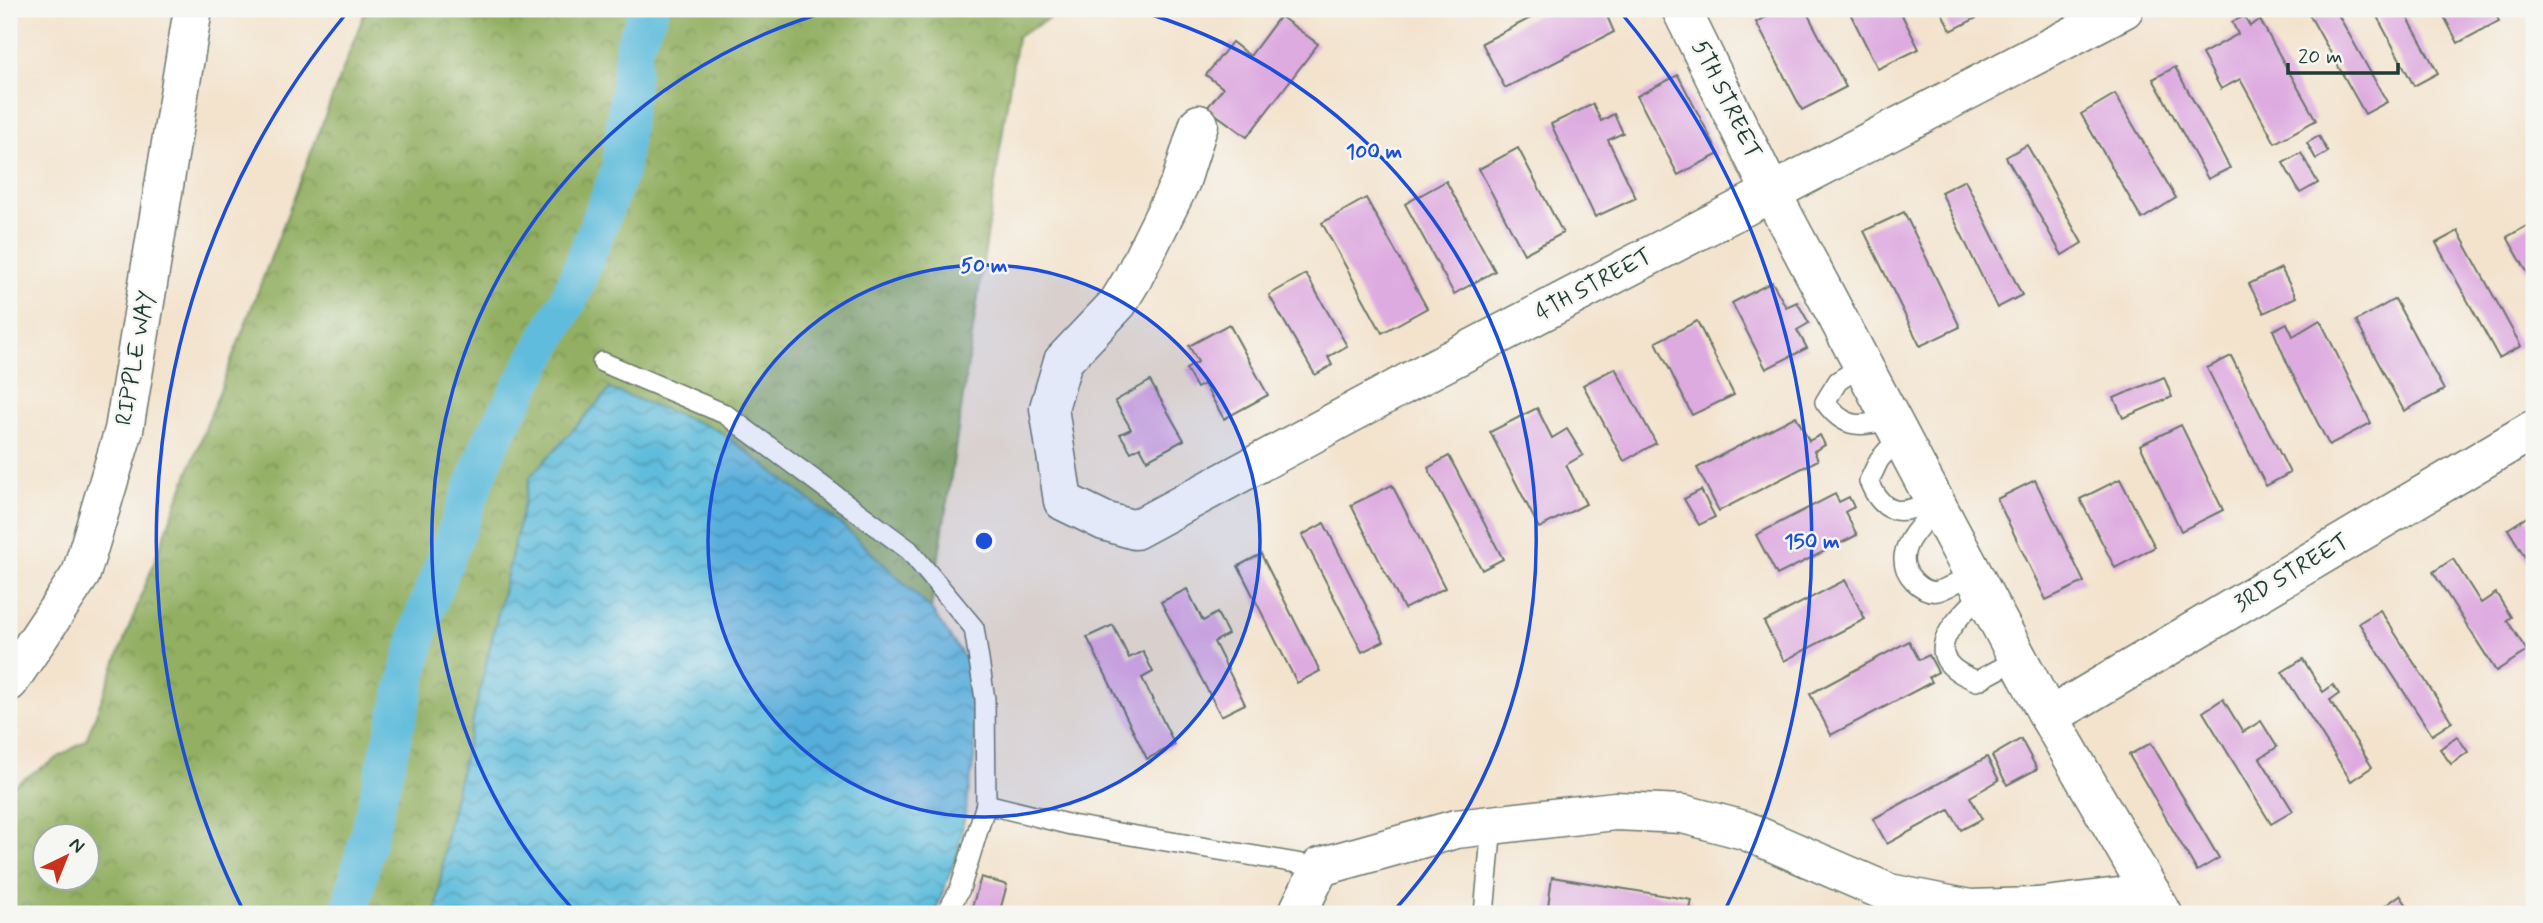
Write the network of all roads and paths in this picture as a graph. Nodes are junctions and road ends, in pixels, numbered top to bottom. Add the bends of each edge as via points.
1 (193, 9) edge
2 (1681, 9) edge
3 (2124, 9) edge
4 (1199, 124) dead end
5 (1770, 192) junction
6 (602, 362) dead end
7 (1863, 365) junction
8 (1895, 427) junction
9 (2534, 429) edge
10 (1936, 504) junction
11 (1978, 583) junction
12 (2018, 659) junction
13 (9, 682) edge
14 (2049, 717) junction
15 (986, 804) junction
16 (1492, 825) junction
17 (1320, 867) junction
18 (2157, 904) edge
19 (946, 914) edge
20 (1297, 914) edge
21 (1484, 914) edge

1 - 13 street, RIPPLE WAY via 124,430 81,574
2 - 5 street, 5TH STREET
3 - 5 street, 4TH STREET
4 - 5 street, 4TH STREET via 1181,181 1133,278 1118,303 1063,361 1049,408 1063,501 1135,530
5 - 7 street, 5TH STREET
6 - 15 lane via 725,414 909,551 974,628 985,699
7 - 8 street, 5TH STREET
7 - 8 lane via 1838,381 1825,402 1835,416 1851,424
8 - 10 street, 5TH STREET
9 - 14 street, 3RD STREET
10 - 11 street, 5TH STREET
10 - 11 lane via 1903,552 1910,577 1921,588 1936,592
11 - 12 street, 5TH STREET
11 - 12 lane via 1949,628 1944,643 1948,663 1977,681
12 - 14 street, 5TH STREET
14 - 18 street, 5TH STREET
15 - 17 lane via 1071,825
15 - 19 lane via 960,889
16 - 17 street via 1456,829
16 - 18 street via 1615,811 1683,814 1744,830 1889,893 1970,909
16 - 21 lane
17 - 20 street

